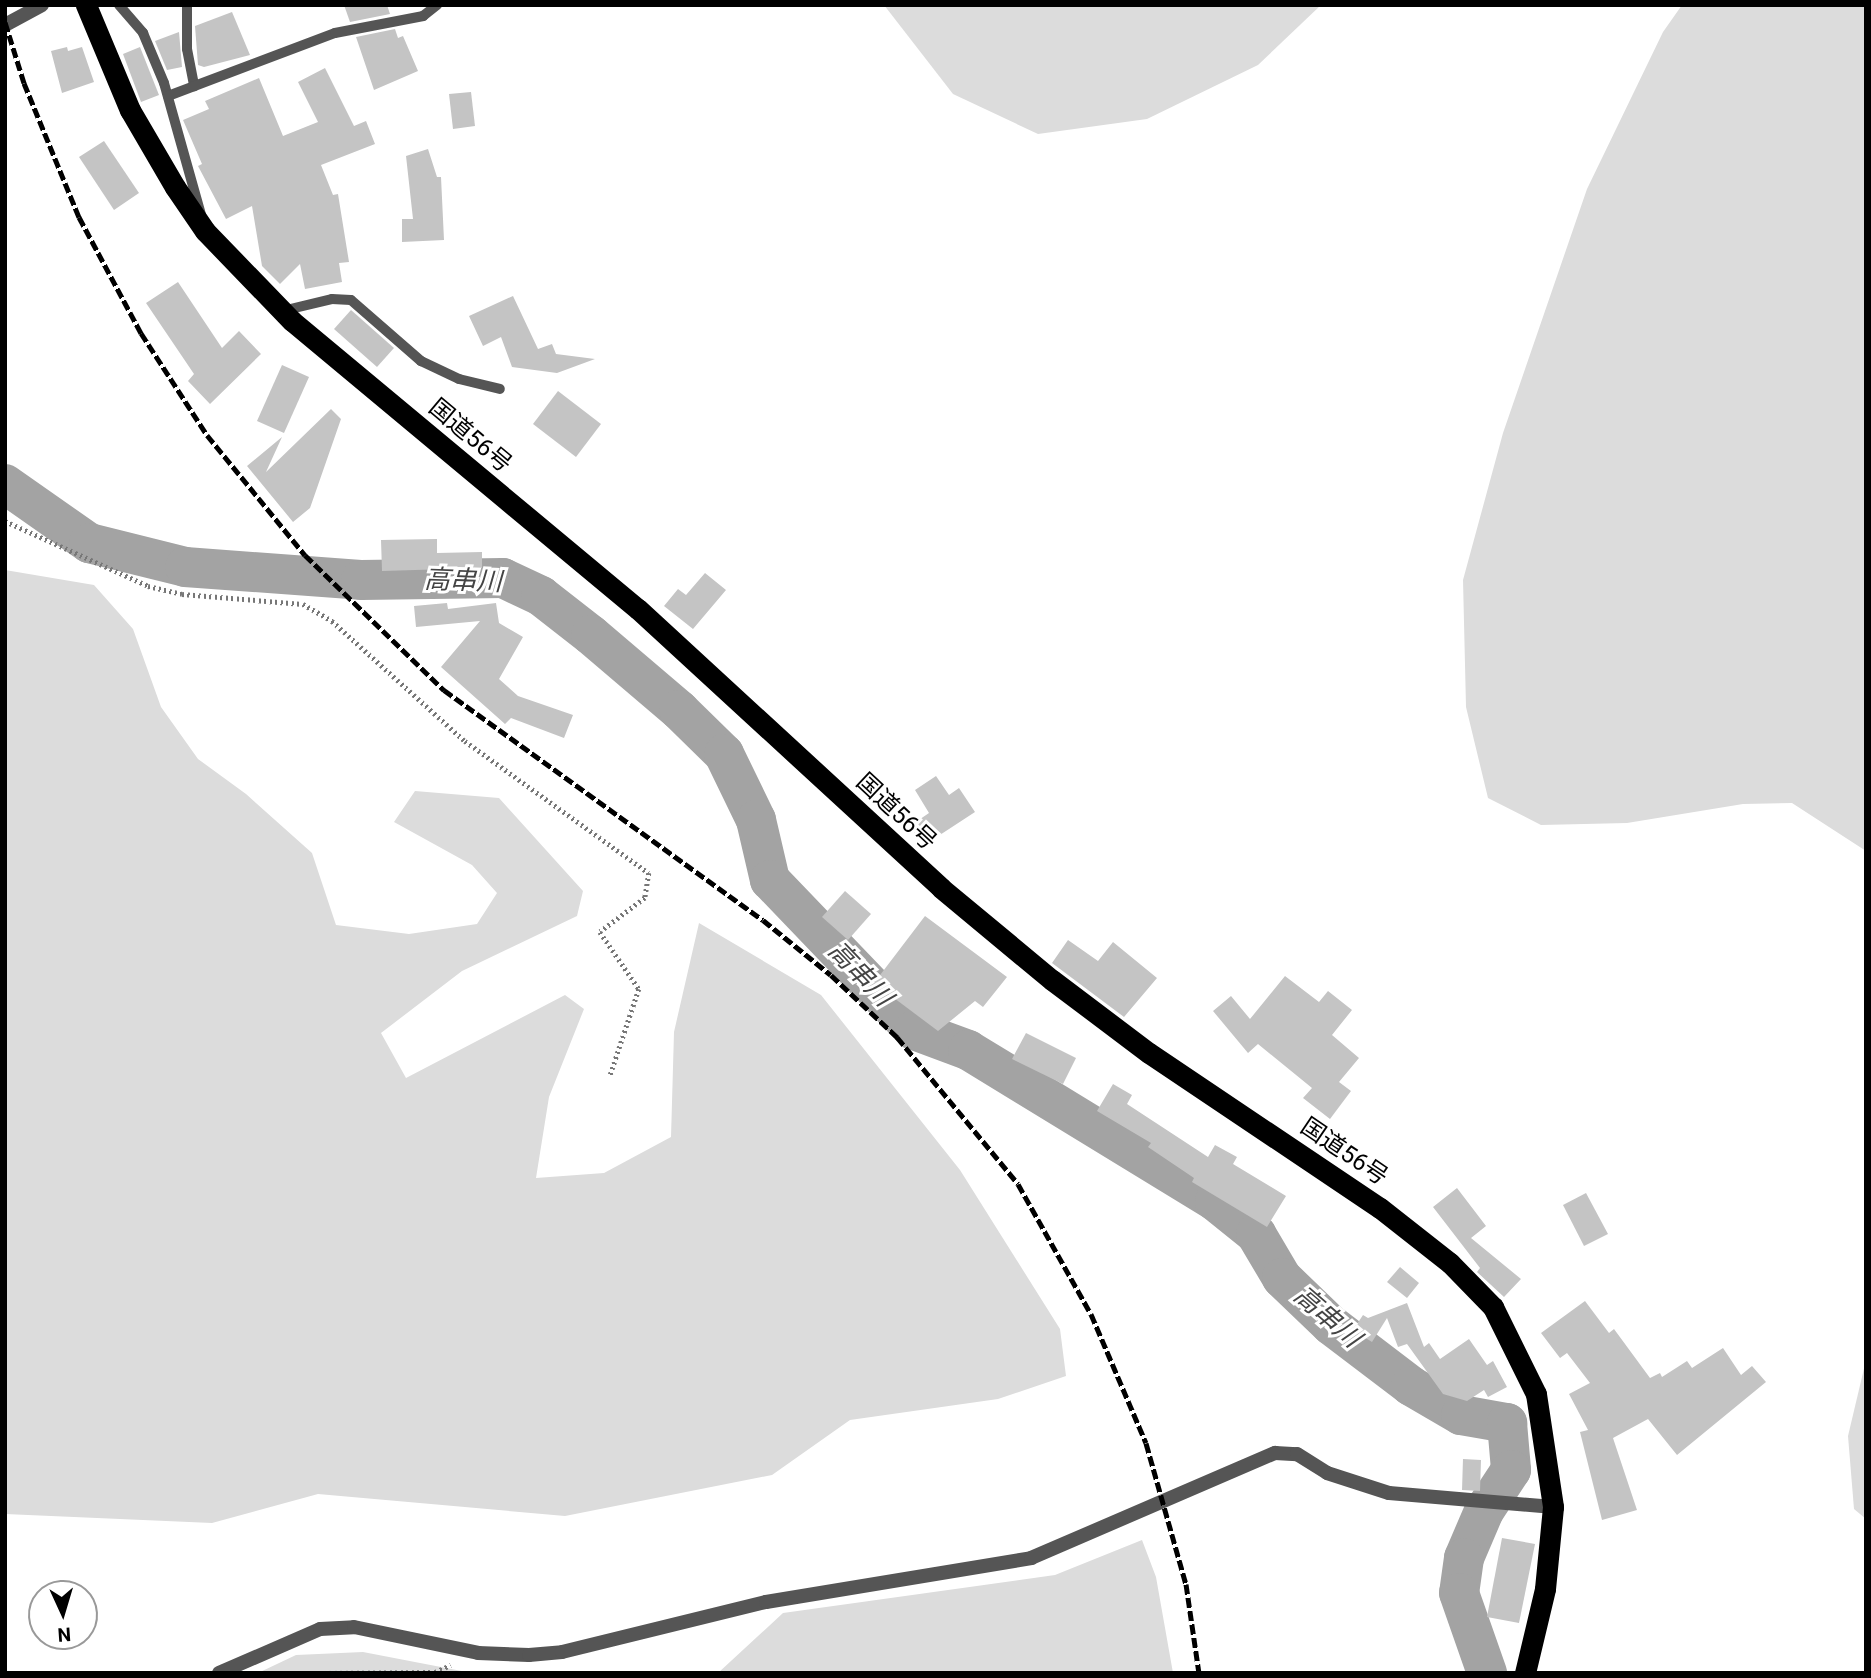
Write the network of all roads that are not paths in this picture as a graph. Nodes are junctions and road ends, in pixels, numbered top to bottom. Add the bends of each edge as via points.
1 (42, 5) edge
2 (86, 5) edge
3 (119, 5) edge
4 (187, 5) edge
5 (437, 5) edge
6 (5, 25) edge
7 (194, 86) junction
8 (168, 96) junction
9 (205, 231) junction
10 (282, 311) junction
11 (500, 389) dead end
12 (1553, 1507) junction
13 (219, 1673) edge
14 (1525, 1673) edge

1 - 6 street
2 - 9 highway, 国道56号 via 130,110
3 - 8 lane via 143,33
4 - 7 lane via 187,49
5 - 7 lane via 423,16 335,33
7 - 8 lane
8 - 9 lane
9 - 10 highway, 国道56号
10 - 11 lane via 332,299 352,300 421,362 459,379
10 - 12 highway, 国道56号 via 638,609 941,888 1052,980 1451,1263 1493,1307 1536,1394
12 - 13 street via 1389,1493 1327,1473 1297,1454 1275,1453 1031,1558 766,1602 562,1652 478,1653 354,1627 320,1629
12 - 14 highway, 国道56号 via 1545,1589

